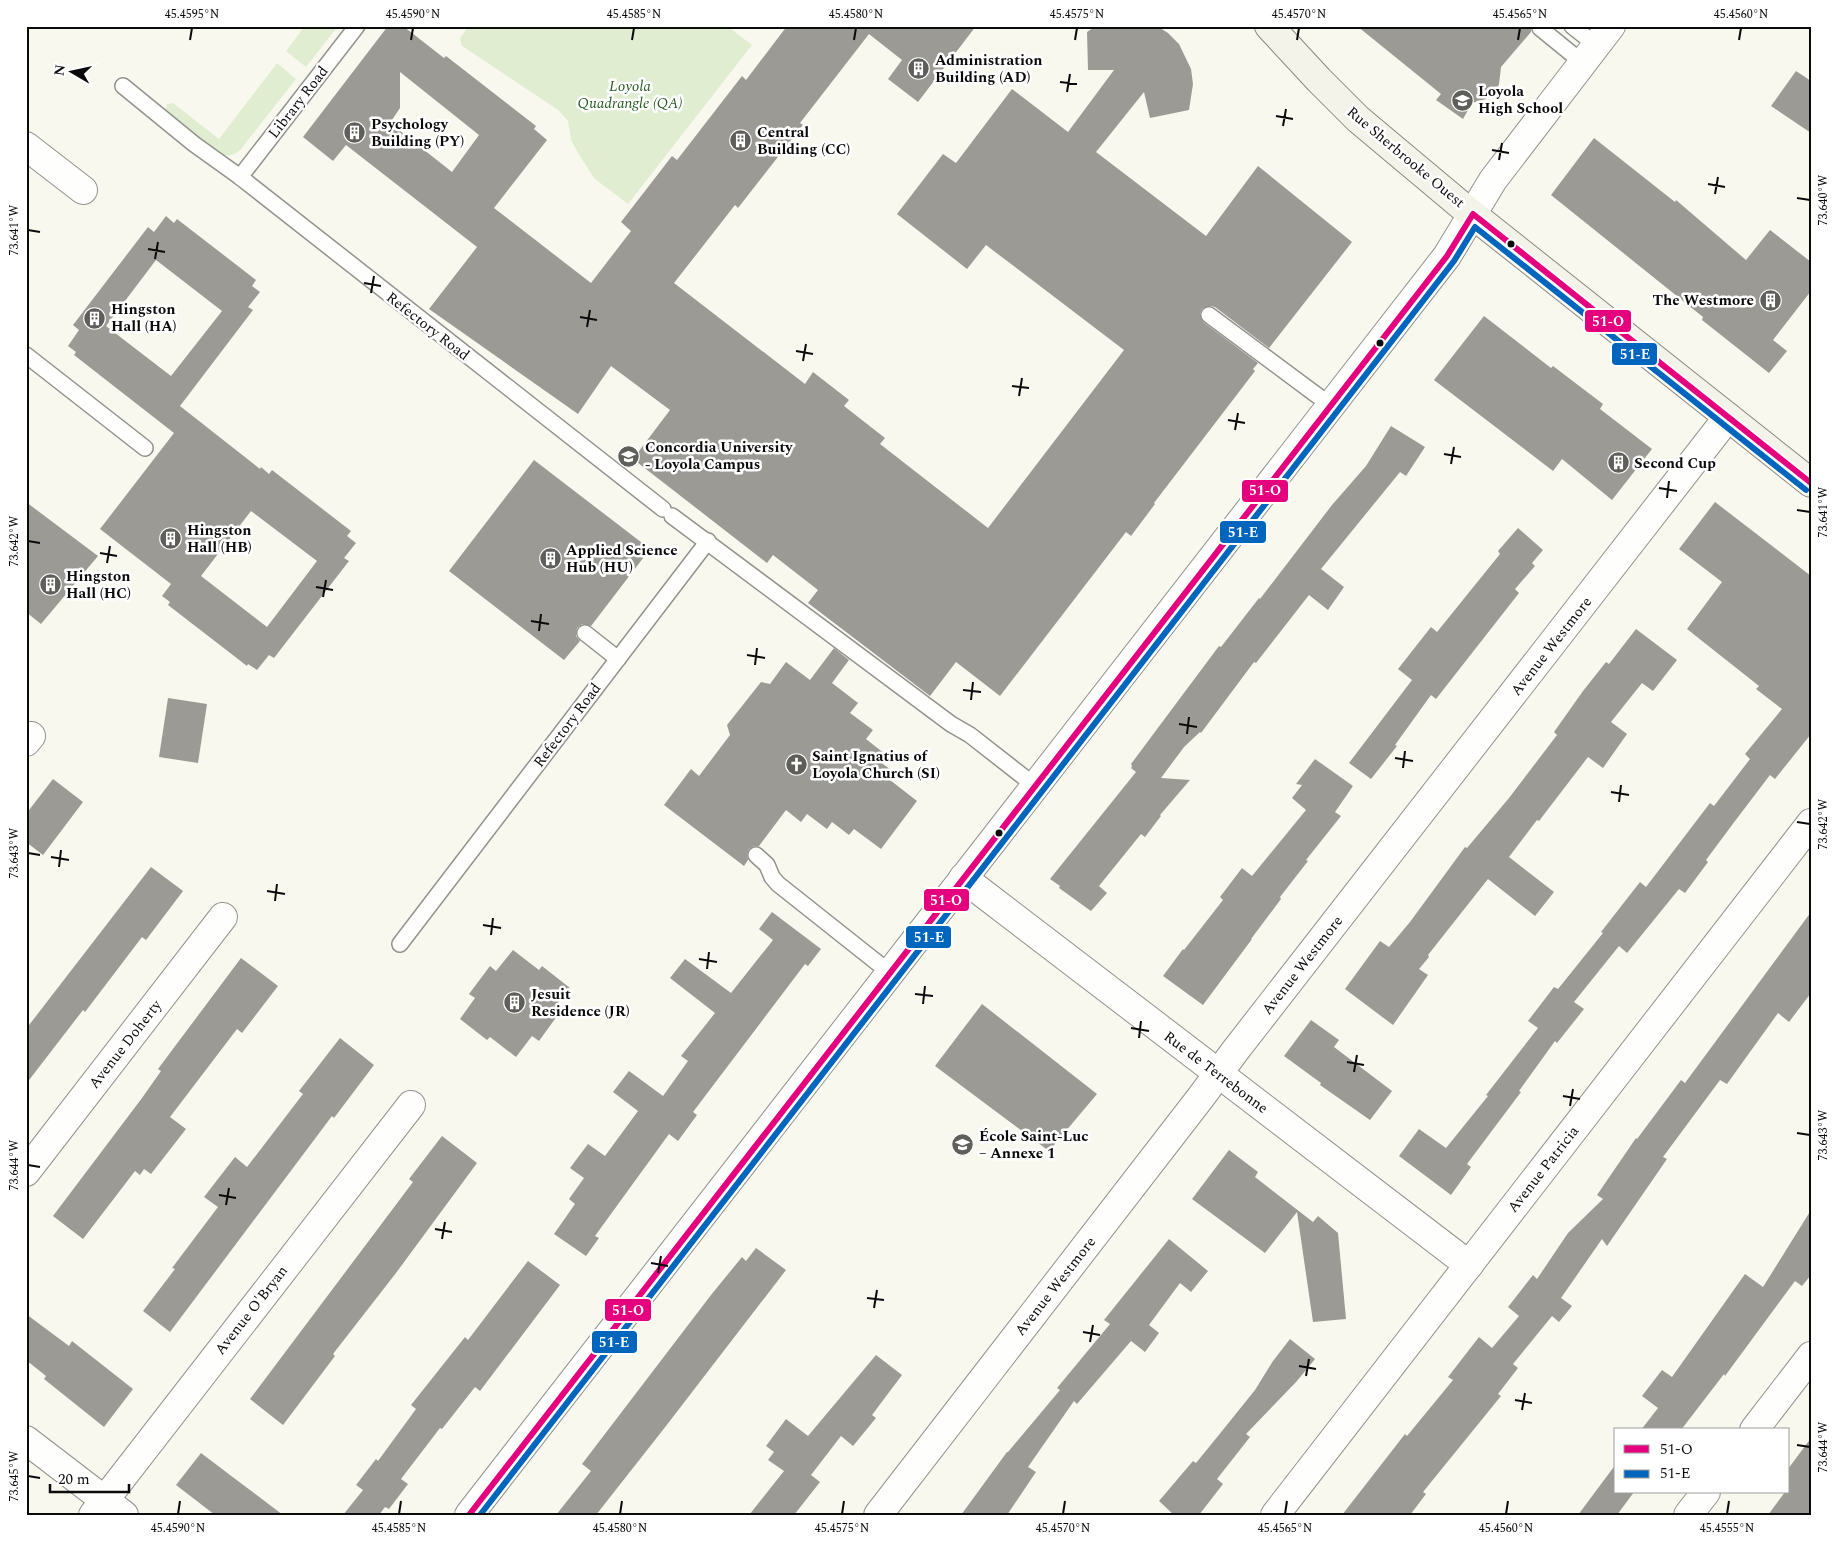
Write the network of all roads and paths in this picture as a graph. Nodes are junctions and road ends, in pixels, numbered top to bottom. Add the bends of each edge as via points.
1 (357, 26) edge
2 (1269, 26) edge
3 (1572, 26) edge
4 (1540, 28) dead end
5 (1597, 45) edge
6 (123, 86) dead end
7 (26, 146) edge
8 (240, 177) junction
9 (84, 190) dead end
10 (1473, 214) junction
11 (1209, 315) dead end
12 (26, 355) edge
13 (1330, 405) junction
14 (1728, 417) junction
15 (145, 448) dead end
16 (1811, 483) edge
17 (708, 541) junction
18 (585, 633) dead end
19 (618, 659) junction
20 (1034, 785) junction
21 (1811, 823) edge
22 (756, 855) dead end
23 (963, 878) junction
24 (223, 917) dead end
25 (400, 944) dead end
26 (889, 972) junction
27 (1218, 1073) junction
28 (410, 1105) dead end
29 (26, 1172) edge
30 (1469, 1265) junction
31 (1811, 1356) edge
32 (1756, 1428) edge
33 (26, 1440) edge
34 (1704, 1494) edge
35 (107, 1510) edge
36 (469, 1515) edge
37 (878, 1515) edge
38 (1275, 1515) edge
39 (1688, 1515) edge

1 - 8 lane, Library Road
2 - 10 main road, Rue Sherbrooke Ouest via 1358,119
3 - 5 lane
4 - 5 lane
5 - 10 street via 1498,172
6 - 8 lane, Refectory Road
7 - 9 street
8 - 17 lane, Refectory Road
10 - 13 street via 1453,247
10 - 14 main road, Rue Sherbrooke Ouest
11 - 13 lane
12 - 15 lane
13 - 20 street
14 - 16 main road, Rue Sherbrooke Ouest
14 - 27 street, Avenue Westmore
17 - 19 lane, Refectory Road
17 - 20 lane
18 - 19 lane
19 - 25 lane, Refectory Road
20 - 23 street
21 - 30 street, Avenue Patricia
22 - 26 lane via 767,865 778,884
23 - 26 street
23 - 27 street, Rue de Terrebonne
24 - 29 street, Avenue Doherty
26 - 36 street
27 - 30 street, Rue de Terrebonne
27 - 37 street, Avenue Westmore
28 - 35 street, Avenue O'Bryan
30 - 38 street, Avenue Patricia
31 - 32 street
33 - 35 street
34 - 39 street

